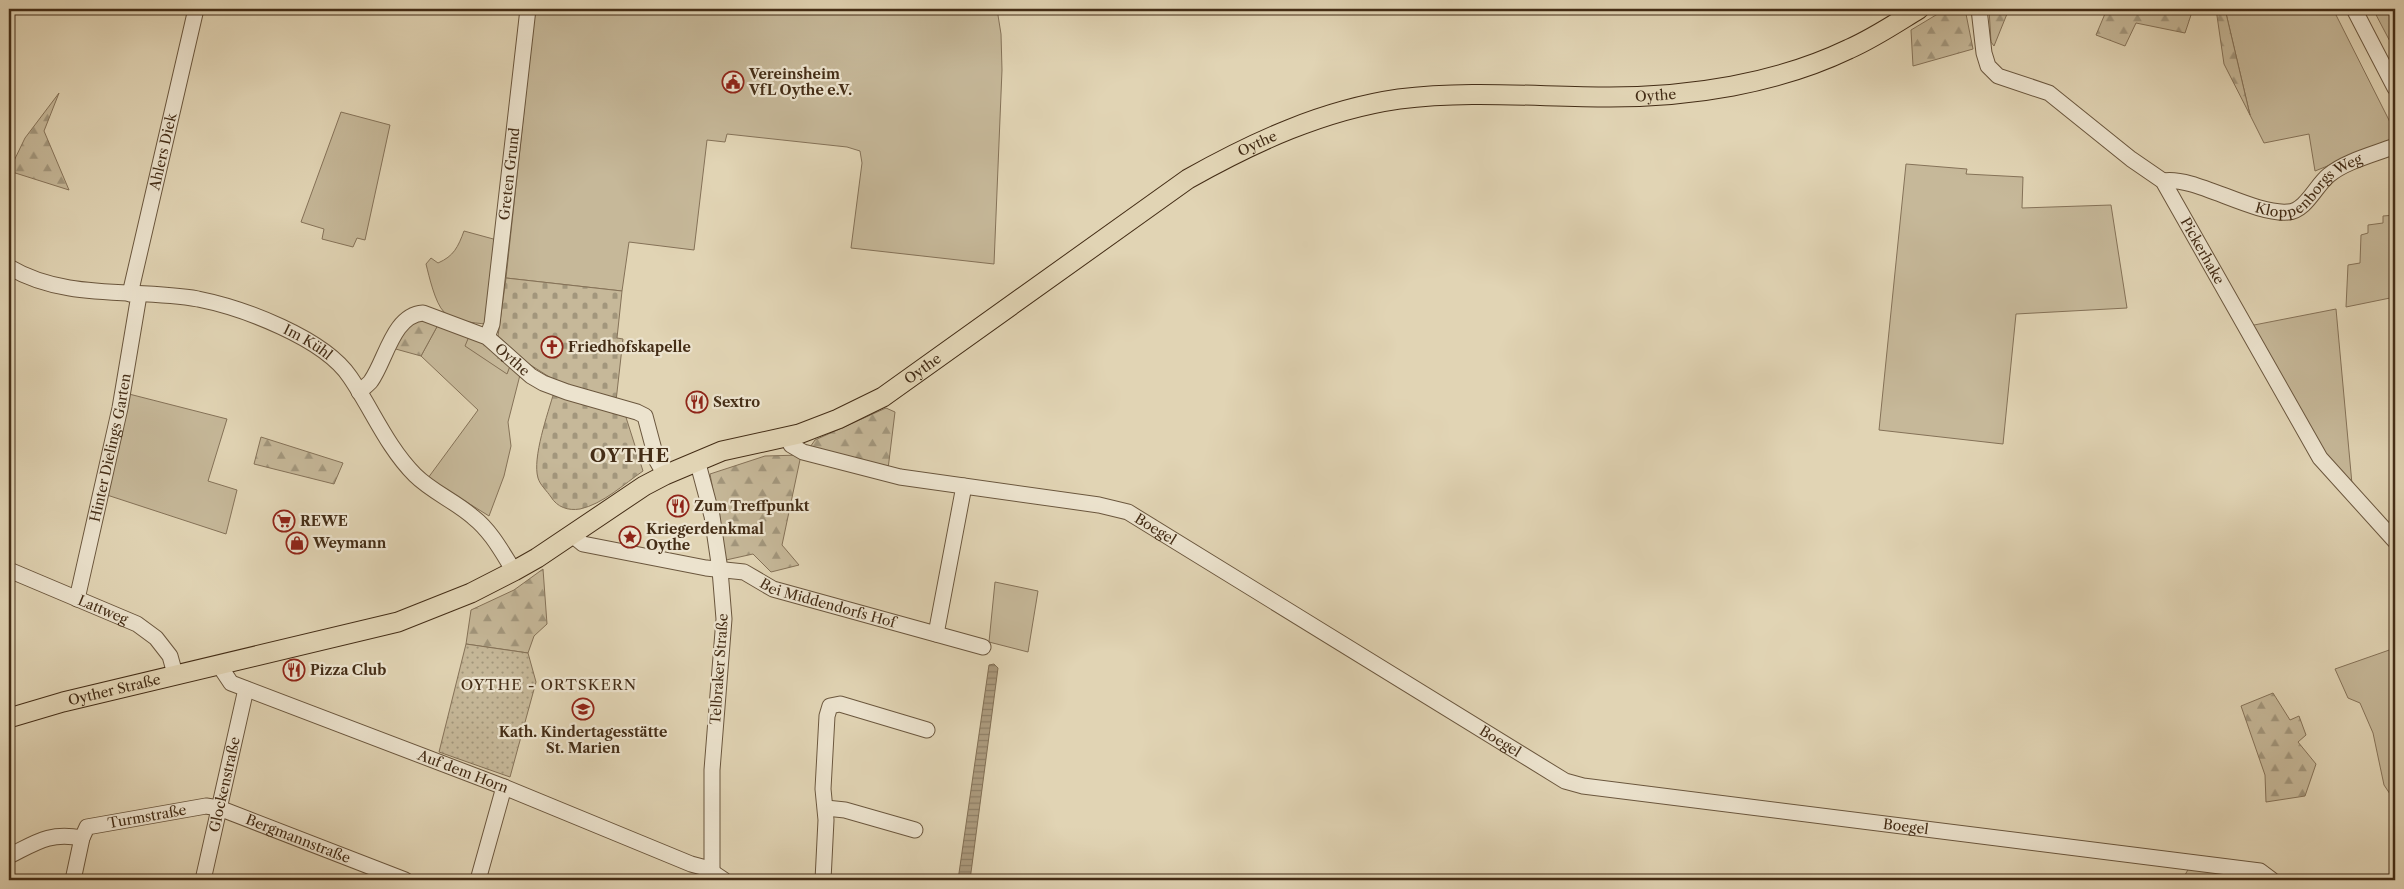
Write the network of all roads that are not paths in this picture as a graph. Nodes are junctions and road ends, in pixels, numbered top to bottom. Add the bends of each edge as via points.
1 (196, 9) edge
2 (528, 9) edge
3 (1919, 9) edge
4 (1978, 9) edge
5 (2354, 9) edge
6 (2395, 88) edge
7 (2395, 146) edge
8 (2163, 181) junction
9 (9, 267) edge
10 (135, 295) junction
11 (487, 337) junction
12 (359, 392) junction
13 (787, 436) junction
14 (697, 460) junction
15 (665, 475) junction
16 (964, 486) junction
17 (572, 535) junction
18 (2395, 541) edge
19 (9, 570) edge
20 (720, 570) junction
21 (514, 571) junction
22 (77, 598) junction
23 (936, 634) junction
24 (983, 647) dead end
25 (219, 665) junction
26 (174, 674) junction
27 (246, 689) junction
28 (9, 718) edge
29 (928, 730) dead end
30 (504, 787) junction
31 (219, 808) junction
32 (826, 808) junction
33 (915, 830) dead end
34 (82, 838) junction
35 (15, 853) edge
36 (716, 878) edge
37 (73, 880) edge
38 (203, 880) edge
39 (405, 880) edge
40 (478, 880) edge
41 (822, 880) edge
42 (2272, 880) edge

1 - 10 street, Ahlers Diek
2 - 11 street, Greten Grund via 492,324
3 - 13 main road, Oythe via 1848,50 1782,74 1720,90 1655,96 1452,95 1399,99 1349,109 1283,130 1188,179 883,396 838,419
4 - 8 street, Pickerhake via 1984,53 1988,66 1998,76 2049,94
5 - 6 street
7 - 8 street, Kloppenborgs Weg via 2329,174 2302,206 2287,213 2187,184
8 - 18 street, Pickerhake via 2320,458
9 - 10 street, Im Kühl via 62,287
10 - 12 street, Im Kühl via 195,299 226,305 263,319 324,350 338,361
10 - 22 street, Hinter Dielings Garten via 120,408
11 - 12 street, Oythe via 422,313 413,314 403,322 370,381
11 - 15 street, Oythe via 543,383 645,416 657,461
12 - 21 street, Im Kühl via 414,474 473,516 488,531
13 - 14 main road, Oythe
13 - 16 street, Boegel via 791,445 804,452 887,475
14 - 15 main road, Oythe
14 - 20 street, Telbraker Straße via 708,494
15 - 17 main road, Oythe
16 - 23 street
16 - 42 street, Boegel via 1113,508 1140,517 1565,781 1583,786 2242,869 2260,872
17 - 20 street via 583,544
17 - 21 main road, Oythe
19 - 22 street, Lattweg
20 - 23 street, Bei Middendorfs Hof via 744,572 773,589
20 - 36 street, Telbraker Straße via 724,619 712,770
21 - 25 main road, Oythe via 472,593 398,622
22 - 26 street, Lattweg via 137,624 156,638 170,656
23 - 24 street, Bei Middendorfs Hof
25 - 26 main road, Oyther Straße
25 - 27 street, Auf dem Horn via 231,683
26 - 28 main road, Oyther Straße
27 - 30 street, Auf dem Horn
27 - 31 street, Glockenstraße
29 - 32 street via 840,704 830,706 823,789
30 - 36 street, Auf dem Horn via 706,868
30 - 40 street
31 - 34 street, Turmstraße via 206,806 97,824 87,827
31 - 38 street, Glockenstraße
31 - 39 street, Bergmannstraße
32 - 33 street
32 - 41 street
34 - 35 street via 63,834 46,837
34 - 37 street

